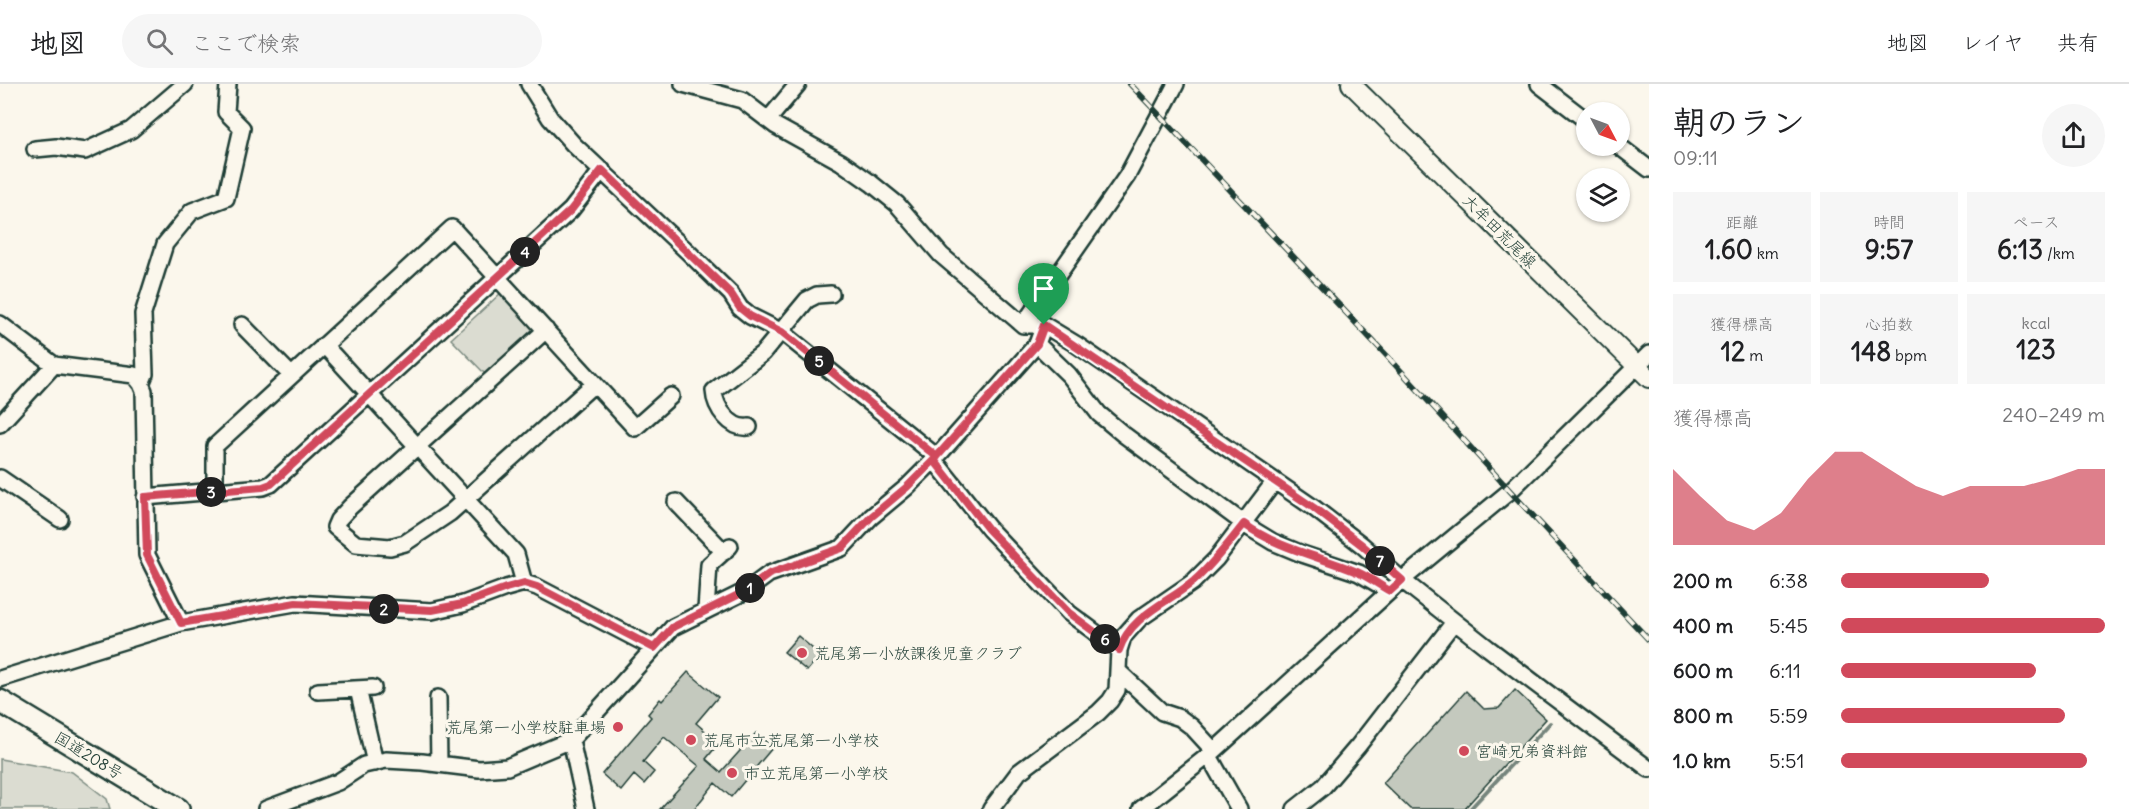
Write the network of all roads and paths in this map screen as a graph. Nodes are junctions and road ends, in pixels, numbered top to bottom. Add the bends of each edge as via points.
1 (185, 84) edge
2 (228, 84) edge
3 (529, 84) edge
4 (683, 84) edge
5 (798, 84) edge
6 (1176, 84) edge
7 (1350, 84) edge
8 (1547, 86) edge
9 (1576, 111) edge
10 (768, 120) junction
11 (35, 149) dead end
12 (1630, 154) edge
13 (1649, 169) edge
14 (602, 170) junction
15 (497, 277) junction
16 (831, 294) dead end
17 (0, 324) edge
18 (242, 325) dead end
19 (1023, 325) junction
20 (1044, 325) junction
21 (546, 330) junction
22 (782, 332) junction
23 (1037, 344) junction
24 (324, 345) junction
25 (54, 365) junction
26 (1645, 366) edge
27 (291, 375) junction
28 (141, 384) junction
29 (594, 384) junction
30 (370, 393) junction
31 (671, 396) dead end
32 (0, 424) edge
33 (749, 427) dead end
34 (417, 447) junction
35 (936, 459) junction
36 (0, 478) edge
37 (1275, 481) junction
38 (215, 491) junction
39 (145, 497) junction
40 (465, 499) junction
41 (676, 502) dead end
42 (60, 519) dead end
43 (1244, 524) junction
44 (1402, 580) junction
45 (524, 583) junction
46 (1390, 591) junction
47 (706, 610) junction
48 (1454, 622) junction
49 (181, 623) junction
50 (654, 648) junction
51 (1119, 650) junction
52 (1118, 671) junction
53 (0, 679) edge
54 (318, 691) dead end
55 (438, 698) dead end
56 (0, 701) edge
57 (571, 740) junction
58 (1212, 753) junction
59 (375, 763) junction
60 (439, 764) junction
61 (1649, 769) edge
62 (178, 809) edge
63 (266, 809) edge
64 (586, 809) edge
65 (991, 809) edge
66 (1141, 809) edge
67 (1239, 809) edge
68 (1295, 809) edge

1 - 11 street via 131,130 85,151
2 - 28 street via 226,112 242,128 226,198 192,212 165,244 143,314 145,374
3 - 14 street via 550,118
4 - 10 street via 742,100
5 - 10 street
6 - 19 street via 1127,176
7 - 26 main road, 大牟田荒尾線
8 - 9 street
10 - 19 street via 840,162 897,204 941,255
12 - 13 street
14 - 15 street via 571,210
14 - 22 street via 731,294 740,308
15 - 21 street
15 - 24 street via 452,228
15 - 30 street
16 - 22 street via 807,300
17 - 25 street
18 - 27 street
19 - 20 street
20 - 23 street
20 - 37 street
21 - 29 street
21 - 34 street
22 - 33 street via 763,353 714,391 715,401 732,424
22 - 35 street
23 - 35 street
23 - 43 street via 1115,428
24 - 27 street
24 - 30 street
25 - 28 street via 134,375
25 - 32 street
26 - 44 street via 1510,490
27 - 38 street via 215,446
28 - 39 street
29 - 31 street via 634,428
29 - 40 street
30 - 34 street
30 - 38 street via 271,484
34 - 40 street
34 - 40 street via 350,507 335,527 356,544 390,547 405,543
35 - 47 street via 842,548 769,574 746,591
35 - 51 street via 988,529 1069,613
36 - 42 street
37 - 43 street
37 - 44 street via 1362,545
38 - 39 street
39 - 49 street via 147,555
40 - 45 street via 516,554
41 - 47 street via 727,549 709,565
43 - 46 street via 1283,546 1359,573
43 - 51 street via 1193,582 1139,619 1123,637
44 - 46 street
44 - 48 street
45 - 49 street via 432,610 296,603
45 - 50 street
46 - 58 street
47 - 50 street via 673,627
48 - 61 street
48 - 68 street via 1358,746 1323,787
49 - 53 street
50 - 57 street
51 - 52 street
52 - 58 street via 1162,712 1192,727
52 - 65 street via 1117,690 1110,701 1019,772
54 - 59 street via 366,688
55 - 60 street
56 - 62 highway, 国道208号
57 - 60 street via 507,767 479,769
57 - 64 street
58 - 66 street
58 - 67 street
59 - 60 street via 386,760
59 - 63 street via 364,765 338,782

